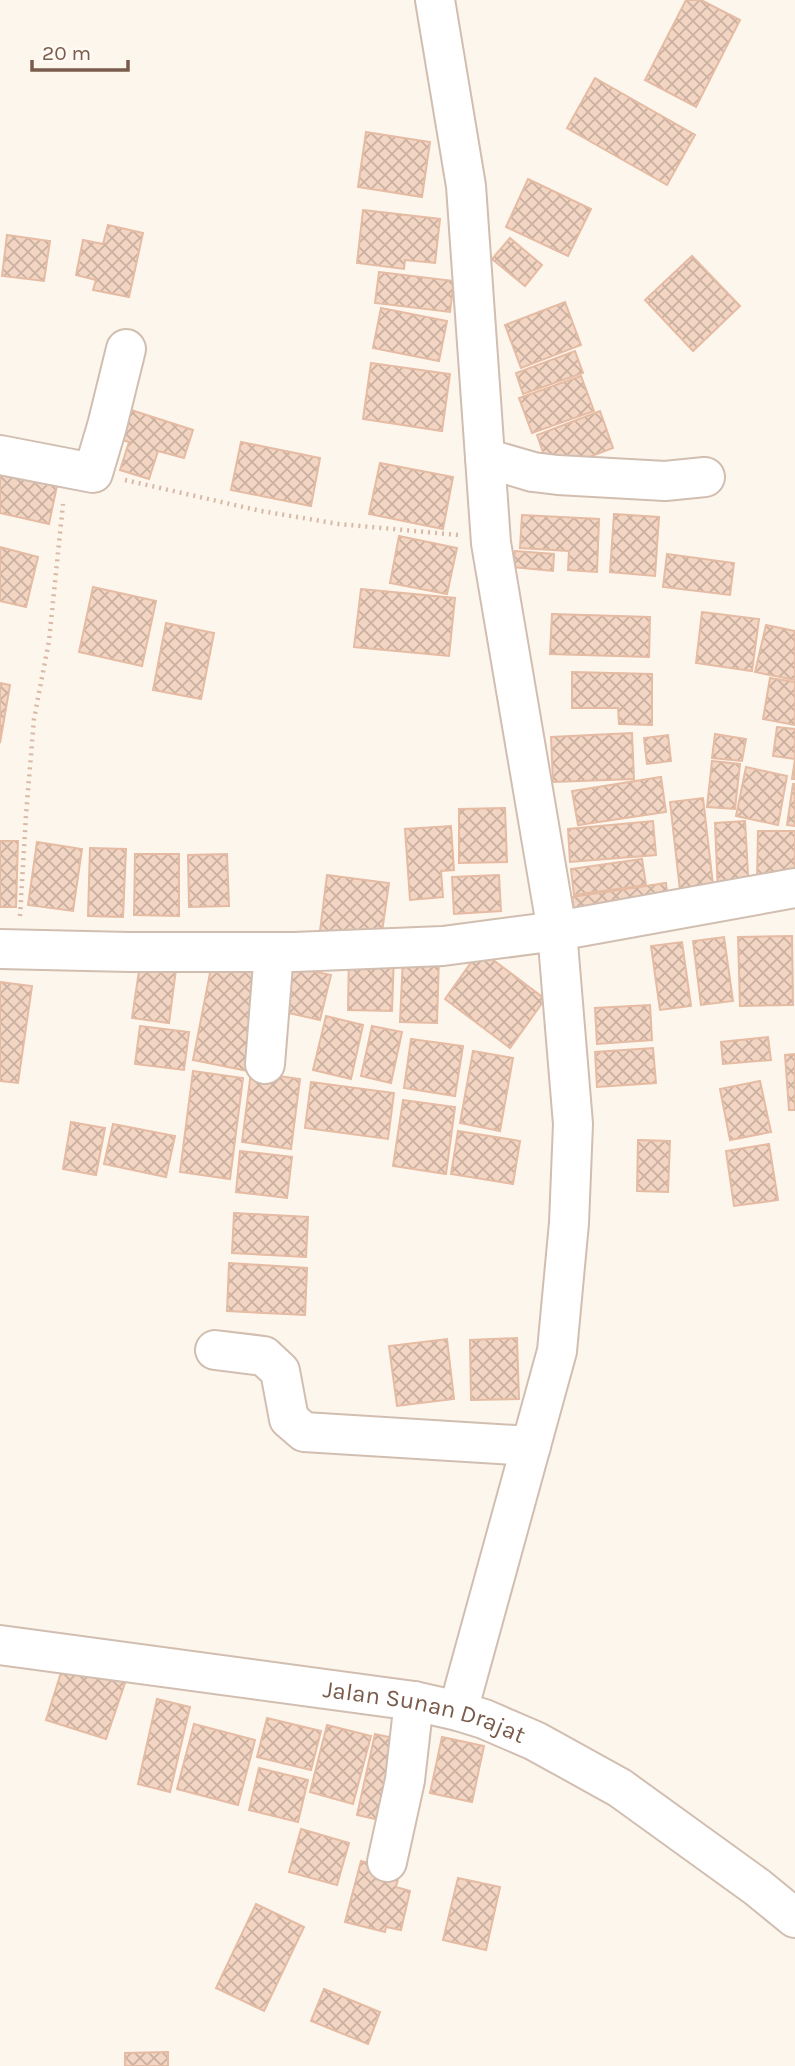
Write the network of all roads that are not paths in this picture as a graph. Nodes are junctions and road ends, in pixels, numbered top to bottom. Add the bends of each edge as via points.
1 (435, 0) edge
2 (126, 349) dead end
3 (0, 455) edge
4 (485, 458) junction
5 (705, 477) dead end
6 (795, 888) edge
7 (557, 931) junction
8 (9, 949) edge
9 (274, 952) junction
10 (265, 1064) dead end
11 (215, 1350) dead end
12 (531, 1446) junction
13 (0, 1645) edge
14 (414, 1701) junction
15 (458, 1711) junction
16 (387, 1862) dead end
17 (795, 1918) edge

1 - 4 street via 466,186
2 - 3 street via 107,426 80,470
4 - 5 street via 558,475 665,481
4 - 7 street via 491,538
6 - 7 street
7 - 9 street via 443,946
7 - 12 street via 573,1124 569,1223 557,1351
8 - 9 street
9 - 10 street
11 - 12 street via 264,1356 280,1371 289,1419 304,1432
12 - 15 street
13 - 14 street, Jalan Sunan Drajat
14 - 15 street, Jalan Sunan Drajat
14 - 16 street via 405,1780
15 - 17 street, Jalan Sunan Drajat via 535,1741 620,1788

